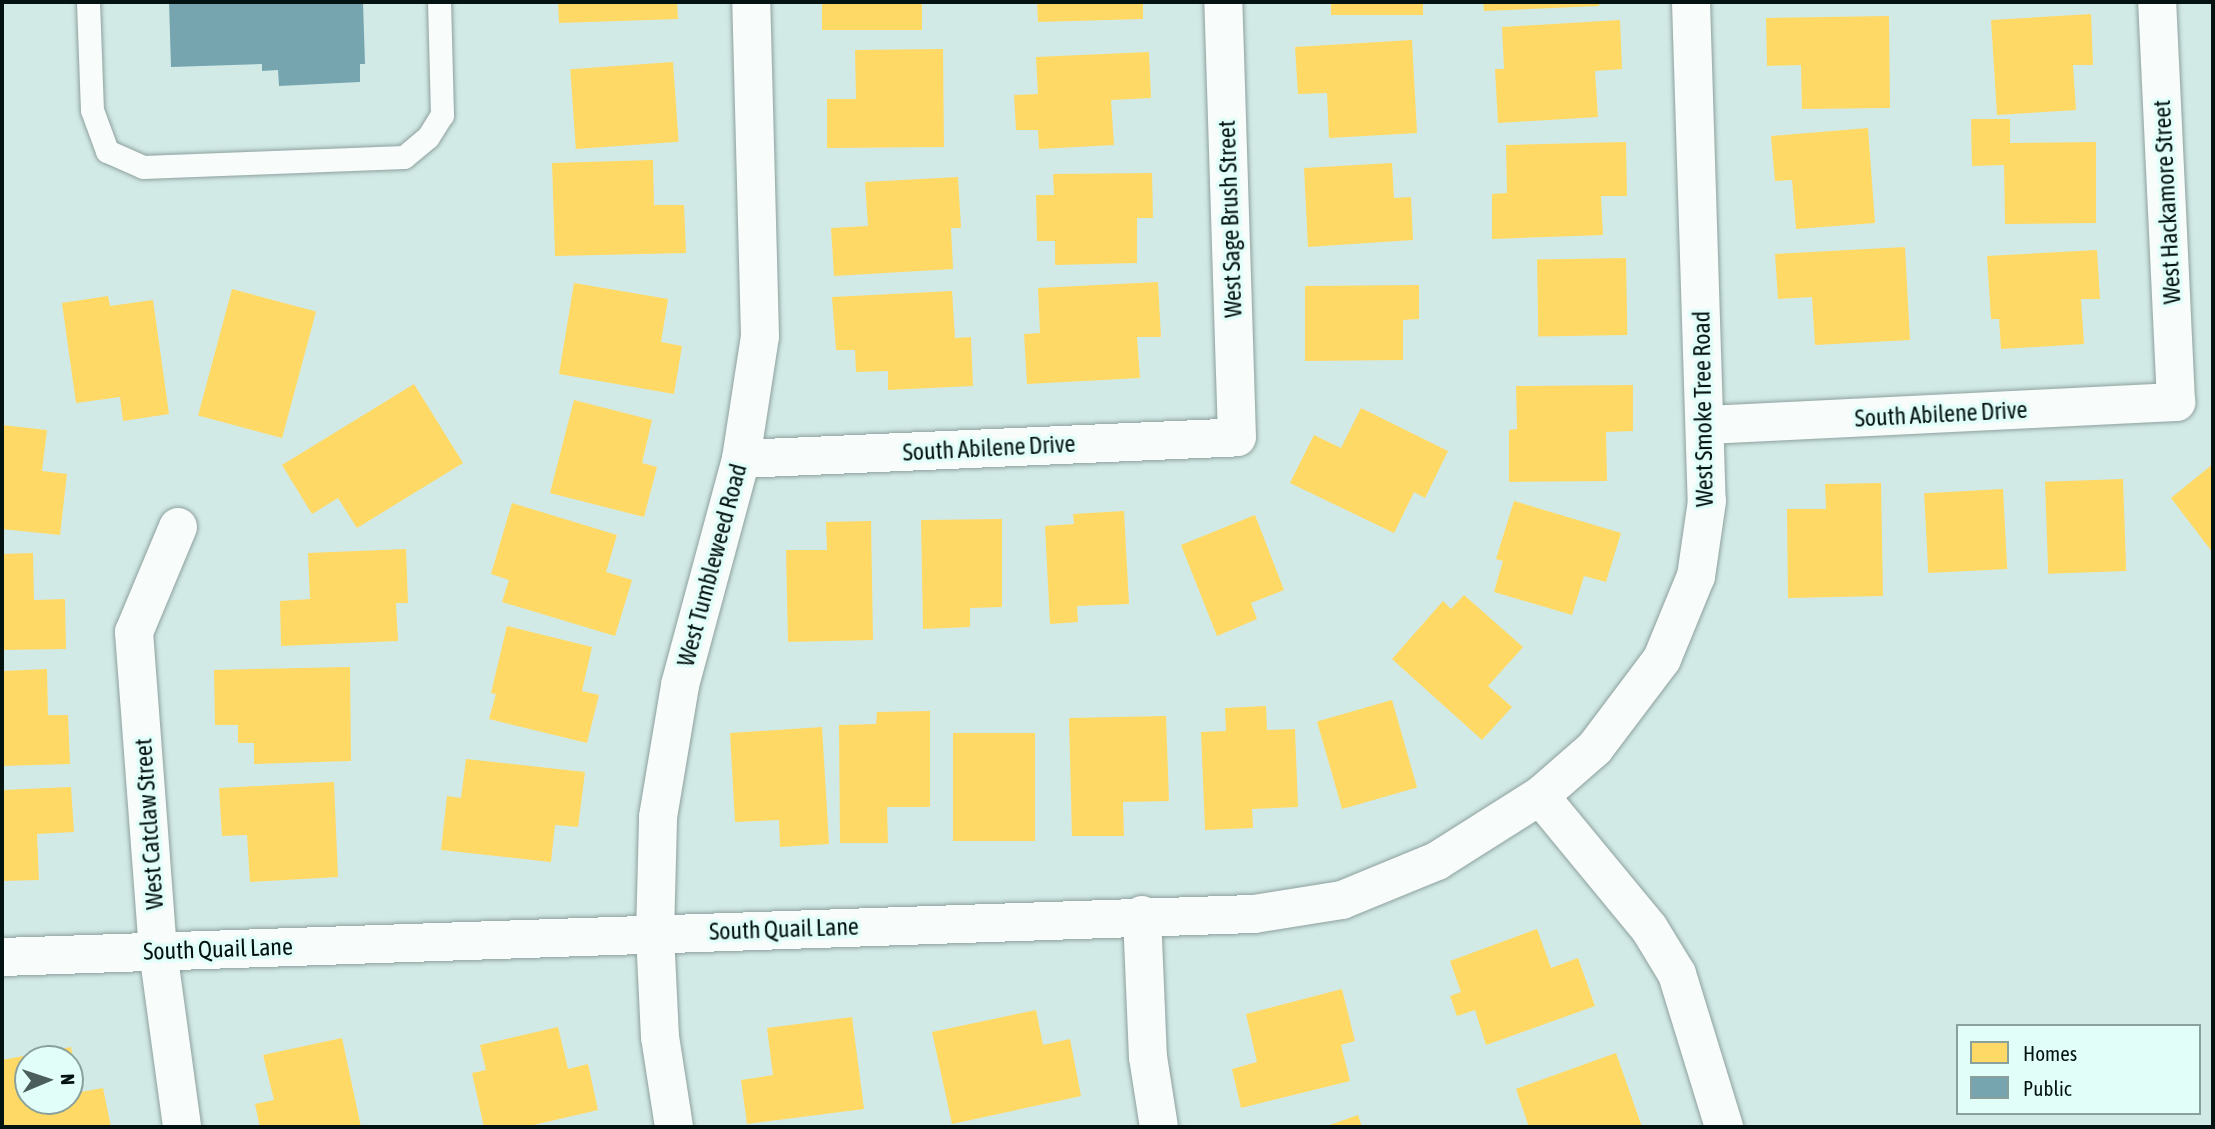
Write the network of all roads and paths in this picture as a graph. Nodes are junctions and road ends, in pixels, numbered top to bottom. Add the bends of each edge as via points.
1 (88, 2) edge
2 (439, 2) edge
3 (751, 2) edge
4 (1223, 2) edge
5 (1691, 2) edge
6 (2157, 2) edge
7 (2176, 402) joint
8 (1706, 425) junction
9 (1237, 437) joint
10 (741, 459) junction
11 (177, 527) dead end
12 (1540, 796) junction
13 (1142, 915) junction
14 (655, 934) junction
15 (158, 951) junction
16 (2, 957) edge
17 (182, 1127) edge
18 (674, 1127) edge
19 (1159, 1127) edge
20 (1724, 1127) edge

1 - 2 lane via 92,110 107,151 143,167 404,157 428,137 442,115
3 - 10 street, West Tumbleweed Road via 760,336
4 - 9 street, West Sage Brush Street
5 - 8 street, West Smoke Tree Road
6 - 7 street, West Hackamore Street
7 - 8 street, South Abilene Drive
8 - 12 street, West Smoke Tree Road via 1707,502 1696,576 1662,659 1595,748
9 - 10 street, South Abilene Drive
10 - 14 street, West Tumbleweed Road via 680,685 658,817
11 - 15 street, West Catclaw Street via 134,632
12 - 13 street, South Quail Lane via 1437,861 1342,900 1254,914
12 - 20 street via 1649,928 1677,974
13 - 14 street, South Quail Lane
13 - 19 street via 1148,1057
14 - 15 street, South Quail Lane
14 - 18 street, West Tumbleweed Road via 660,1037
15 - 16 street, South Quail Lane
15 - 17 street, West Catclaw Street

